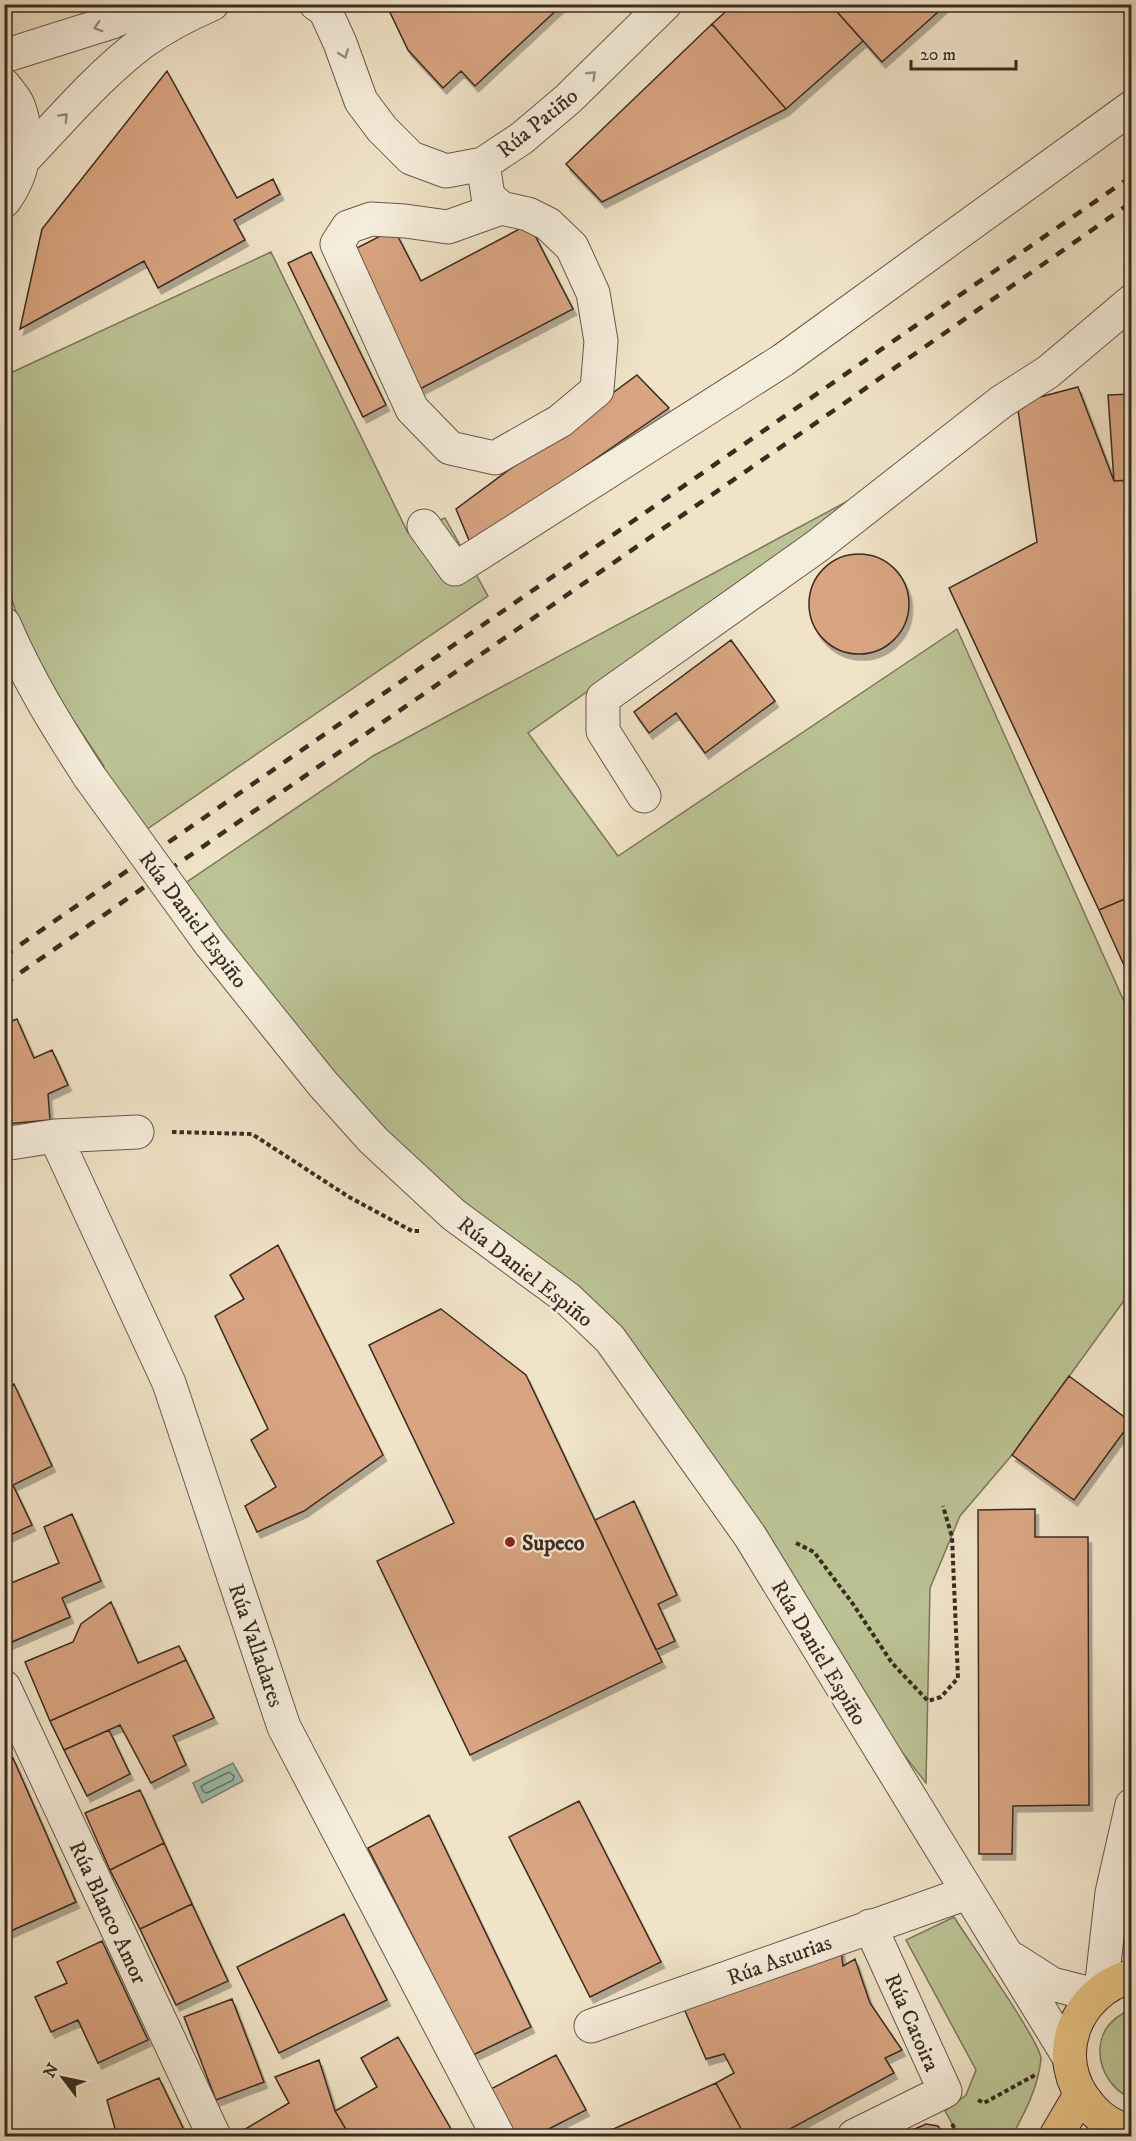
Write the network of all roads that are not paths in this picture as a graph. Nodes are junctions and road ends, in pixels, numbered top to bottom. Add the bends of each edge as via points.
1 (152, 4) edge
2 (212, 4) edge
3 (664, 4) edge
4 (321, 6) edge
5 (4, 56) edge
6 (4, 85) edge
7 (1131, 108) edge
8 (24, 159) junction
9 (483, 164) junction
10 (4, 201) edge
11 (501, 208) junction
12 (1131, 301) edge
13 (424, 526) dead end
14 (4, 624) edge
15 (644, 796) dead end
16 (137, 1132) road end
17 (55, 1136) junction
18 (4, 1144) edge
19 (4, 1688) edge
20 (1131, 1805) edge
21 (967, 1893) junction
22 (870, 1926) junction
23 (1004, 1953) junction
24 (1131, 1976) edge
25 (1098, 1992) junction
26 (591, 2026) dead end
27 (1069, 2057) junction
28 (1080, 2095) junction
29 (1131, 2131) edge
30 (214, 2136) edge
31 (498, 2136) edge
32 (854, 2136) edge
33 (1056, 2136) edge

1 -> 5 street via 112,22
8 -> 2 street via 91,88 143,42
9 -> 3 street, Rúa Patiño via 522,138 568,99
4 -> 9 street, Rúa Patiño via 340,43 361,101 411,158 446,171
6 - 8 street via 18,105 25,132
7 - 13 street via 783,360 455,569
8 - 10 street via 15,187
9 - 11 street via 488,196
11 - 11 street via 528,214 548,224 572,247 593,293 601,341 597,390 560,421 495,458 450,448 412,409 337,244 348,227 371,219 448,227
12 - 15 street via 1048,372 1001,402 816,547 603,698 603,730
14 - 21 street, Rúa Daniel Espiño, bridge via 43,704 89,776 209,942 322,1083 373,1140 454,1215 567,1298 610,1338 750,1536
16 - 17 street
17 - 18 street
17 - 31 street, Rúa Valladares via 169,1383 284,1727
19 - 30 street, Rúa Blanco Amor
20 - 25 street via 1112,1893
21 - 22 street, Rúa Asturias
21 - 23 street, Rúa Daniel Espiño
22 - 26 street, Rúa Asturias
22 - 32 street, Rúa Catoira via 945,2091
23 - 25 street, Rúa Daniel Espiño via 1052,1984
23 - 27 street, Rúa Daniel Espiño
24 - 25 main road
25 - 27 main road via 1076,2023
27 - 28 main road
28 - 29 main road via 1098,2116
28 - 33 main road

